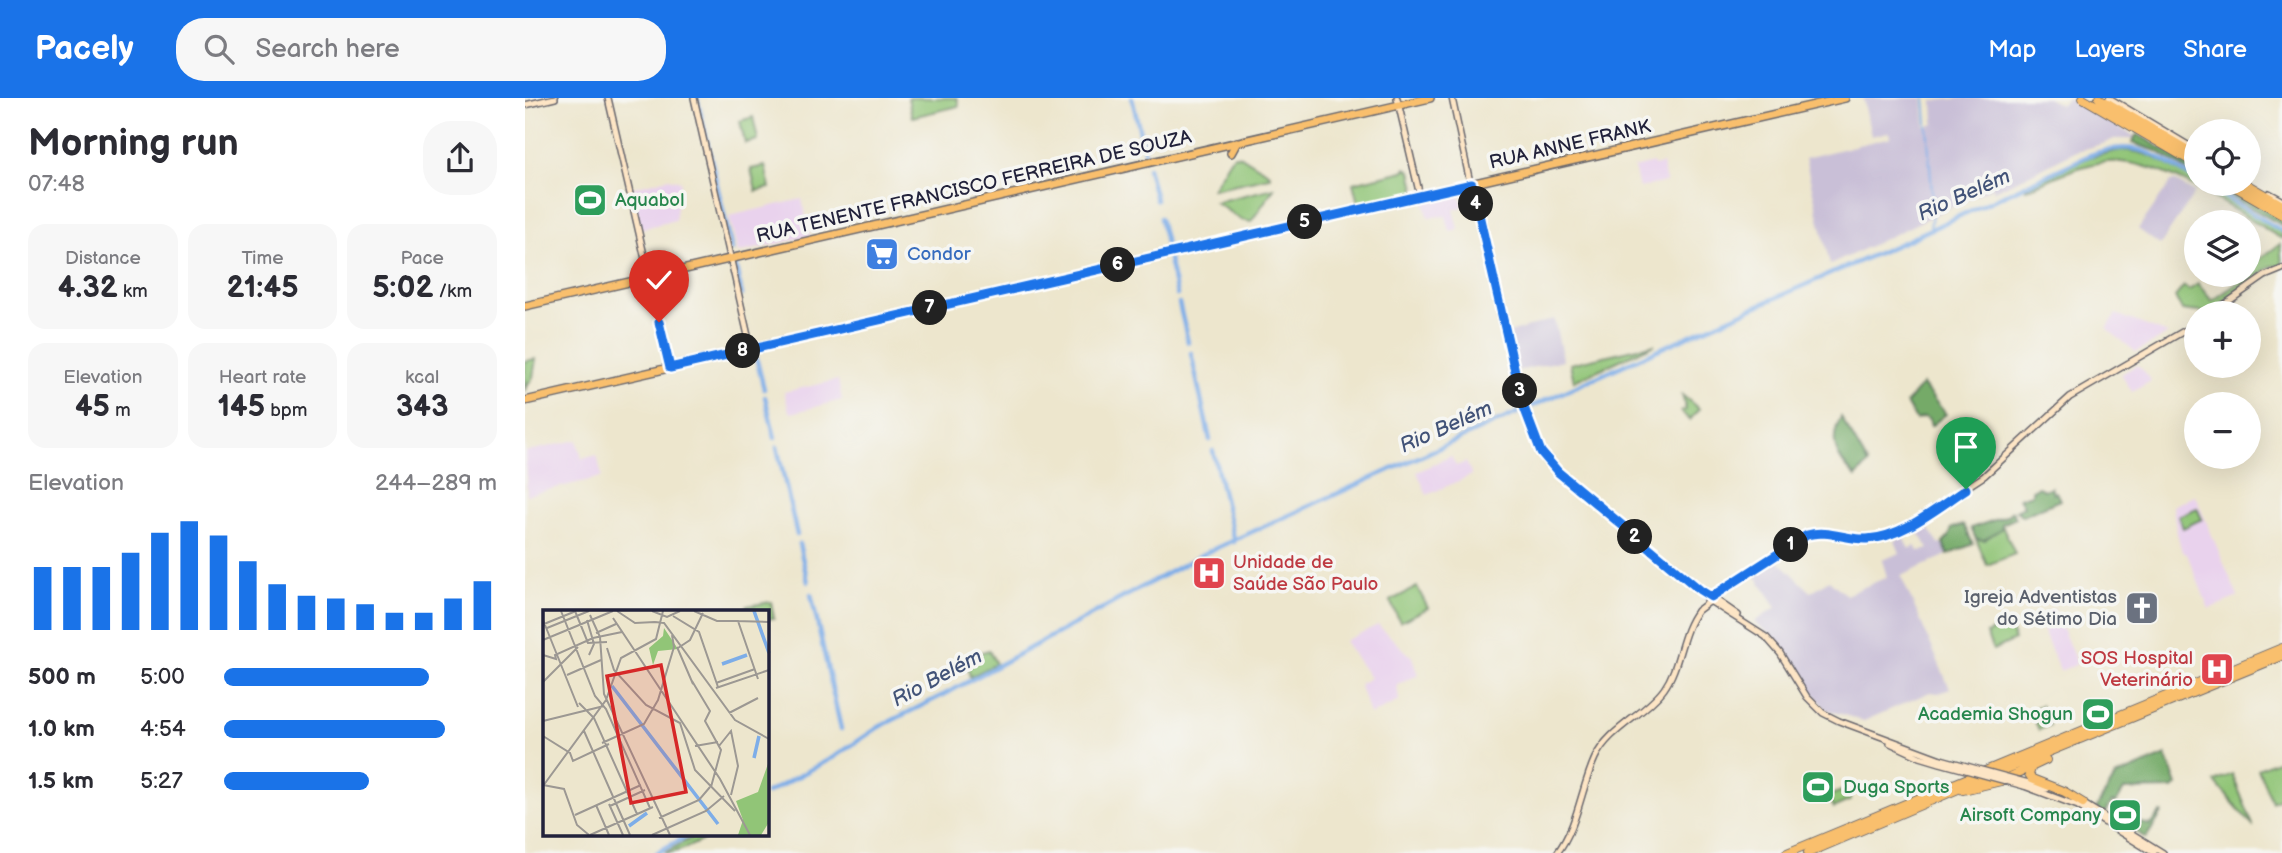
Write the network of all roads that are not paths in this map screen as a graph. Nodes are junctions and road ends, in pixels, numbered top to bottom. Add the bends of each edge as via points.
1 (555, 98) edge
2 (608, 98) edge
3 (694, 98) edge
4 (1430, 98) edge
5 (1452, 98) edge
6 (1845, 98) edge
7 (2083, 98) edge
8 (2099, 98) edge
9 (2109, 98) edge
10 (1398, 102) edge
11 (525, 105) edge
12 (1237, 142) junction
13 (2184, 145) edge
14 (2184, 145) edge
15 (1231, 153) dead end
16 (2184, 157) edge
17 (1472, 184) junction
18 (2261, 190) edge
19 (1420, 196) junction
20 (2251, 196) edge
21 (2282, 202) edge
22 (2282, 214) edge
23 (730, 259) junction
24 (2282, 269) edge
25 (649, 278) junction
26 (2229, 301) edge
27 (525, 306) edge
28 (2184, 331) edge
29 (751, 349) junction
30 (670, 368) junction
31 (525, 401) edge
32 (1711, 599) junction
33 (2282, 652) edge
34 (2244, 668) junction
35 (2233, 672) junction
36 (2088, 737) junction
37 (1965, 765) dead end
38 (2032, 766) junction
39 (1987, 770) junction
40 (2025, 784) junction
41 (1947, 794) junction
42 (2083, 803) junction
43 (1557, 853) edge
44 (1787, 853) edge
45 (1808, 853) edge
46 (2154, 853) edge
47 (2163, 853) edge

1 - 11 main road
2 - 25 main road
3 - 23 main road
4 - 10 main road, RUA TENENTE FRANCISCO FERREIRA DE SOUZA
5 - 17 main road
6 - 17 main road, RUA ANNE FRANK
7 - 16 highway
8 - 13 highway
9 - 14 main road
10 - 12 main road, RUA TENENTE FRANCISCO FERREIRA DE SOUZA
10 - 19 main road
12 - 15 main road
12 - 23 main road, RUA TENENTE FRANCISCO FERREIRA DE SOUZA
17 - 19 main road, RUA ANNE FRANK
17 - 32 main road via 1523,405 1539,448 1547,461
18 - 21 highway
19 - 29 main road, RUA ANNE FRANK
20 - 22 highway
23 - 25 main road, RUA TENENTE FRANCISCO FERREIRA DE SOUZA
23 - 29 main road
24 - 26 main road
25 - 27 main road, RUA TENENTE FRANCISCO FERREIRA DE SOUZA
25 - 30 main road
28 - 32 main road via 2068,399 1984,476 1901,530 1869,539 1807,535
29 - 30 main road, RUA ANNE FRANK
30 - 31 main road, RUA ANNE FRANK
32 - 40 main road, bridge via 1761,632 1815,706 1836,720 1916,756
32 - 43 main road via 1689,625 1666,686 1597,754
33 - 34 highway
33 - 34 highway via 2269,662
34 - 35 highway
35 - 36 highway
35 - 39 highway
36 - 38 highway via 2075,748
36 - 41 highway
37 - 39 highway
38 - 41 highway via 1997,782
38 - 42 highway via 2032,779
39 - 44 highway via 1949,781
40 - 42 main road
40 - 46 main road via 2078,806
41 - 45 highway
42 - 47 main road

